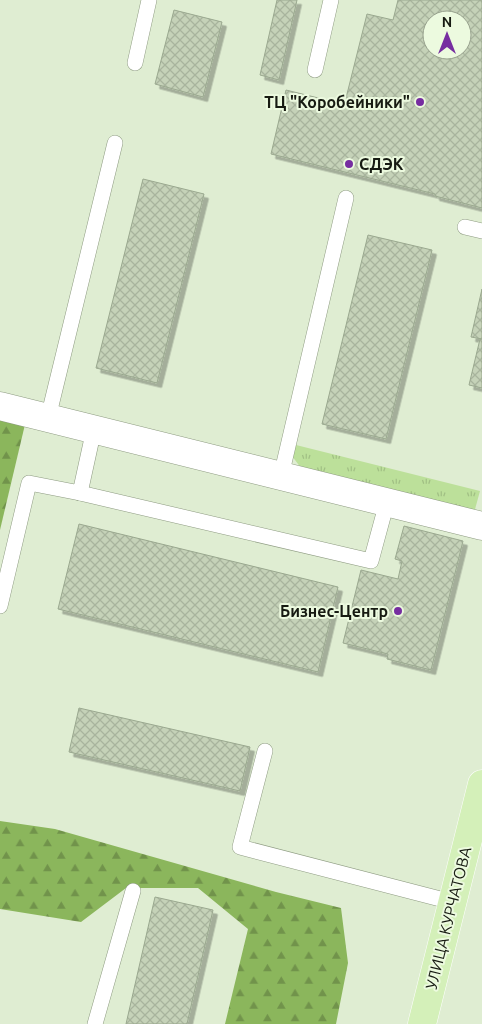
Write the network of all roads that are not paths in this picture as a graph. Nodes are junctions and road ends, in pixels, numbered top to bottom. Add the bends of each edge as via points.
1 (149, 0) edge
2 (331, 0) edge
3 (135, 63) dead end
4 (315, 70) dead end
5 (115, 143) dead end
6 (346, 198) dead end
7 (464, 227) dead end
8 (482, 231) edge
9 (0, 406) edge
10 (48, 418) junction
11 (94, 429) junction
12 (281, 476) junction
13 (80, 493) junction
14 (387, 502) junction
15 (482, 526) edge
16 (0, 606) edge
17 (265, 750) dead end
18 (482, 784) edge
19 (475, 841) edge
20 (133, 891) dead end
21 (452, 902) junction
22 (95, 1024) edge
23 (422, 1024) edge

1 - 3 lane
2 - 4 lane
5 - 10 lane
6 - 12 lane
7 - 8 lane
9 - 10 street
10 - 11 street
11 - 12 street
11 - 13 lane
12 - 14 street
13 - 14 lane via 371,561
13 - 16 lane via 29,482
14 - 15 street
17 - 21 lane via 240,847
18 - 19 main road, УЛИЦА КУРЧАТОВА
19 - 21 main road, УЛИЦА КУРЧАТОВА
20 - 22 lane
21 - 23 main road, УЛИЦА КУРЧАТОВА

